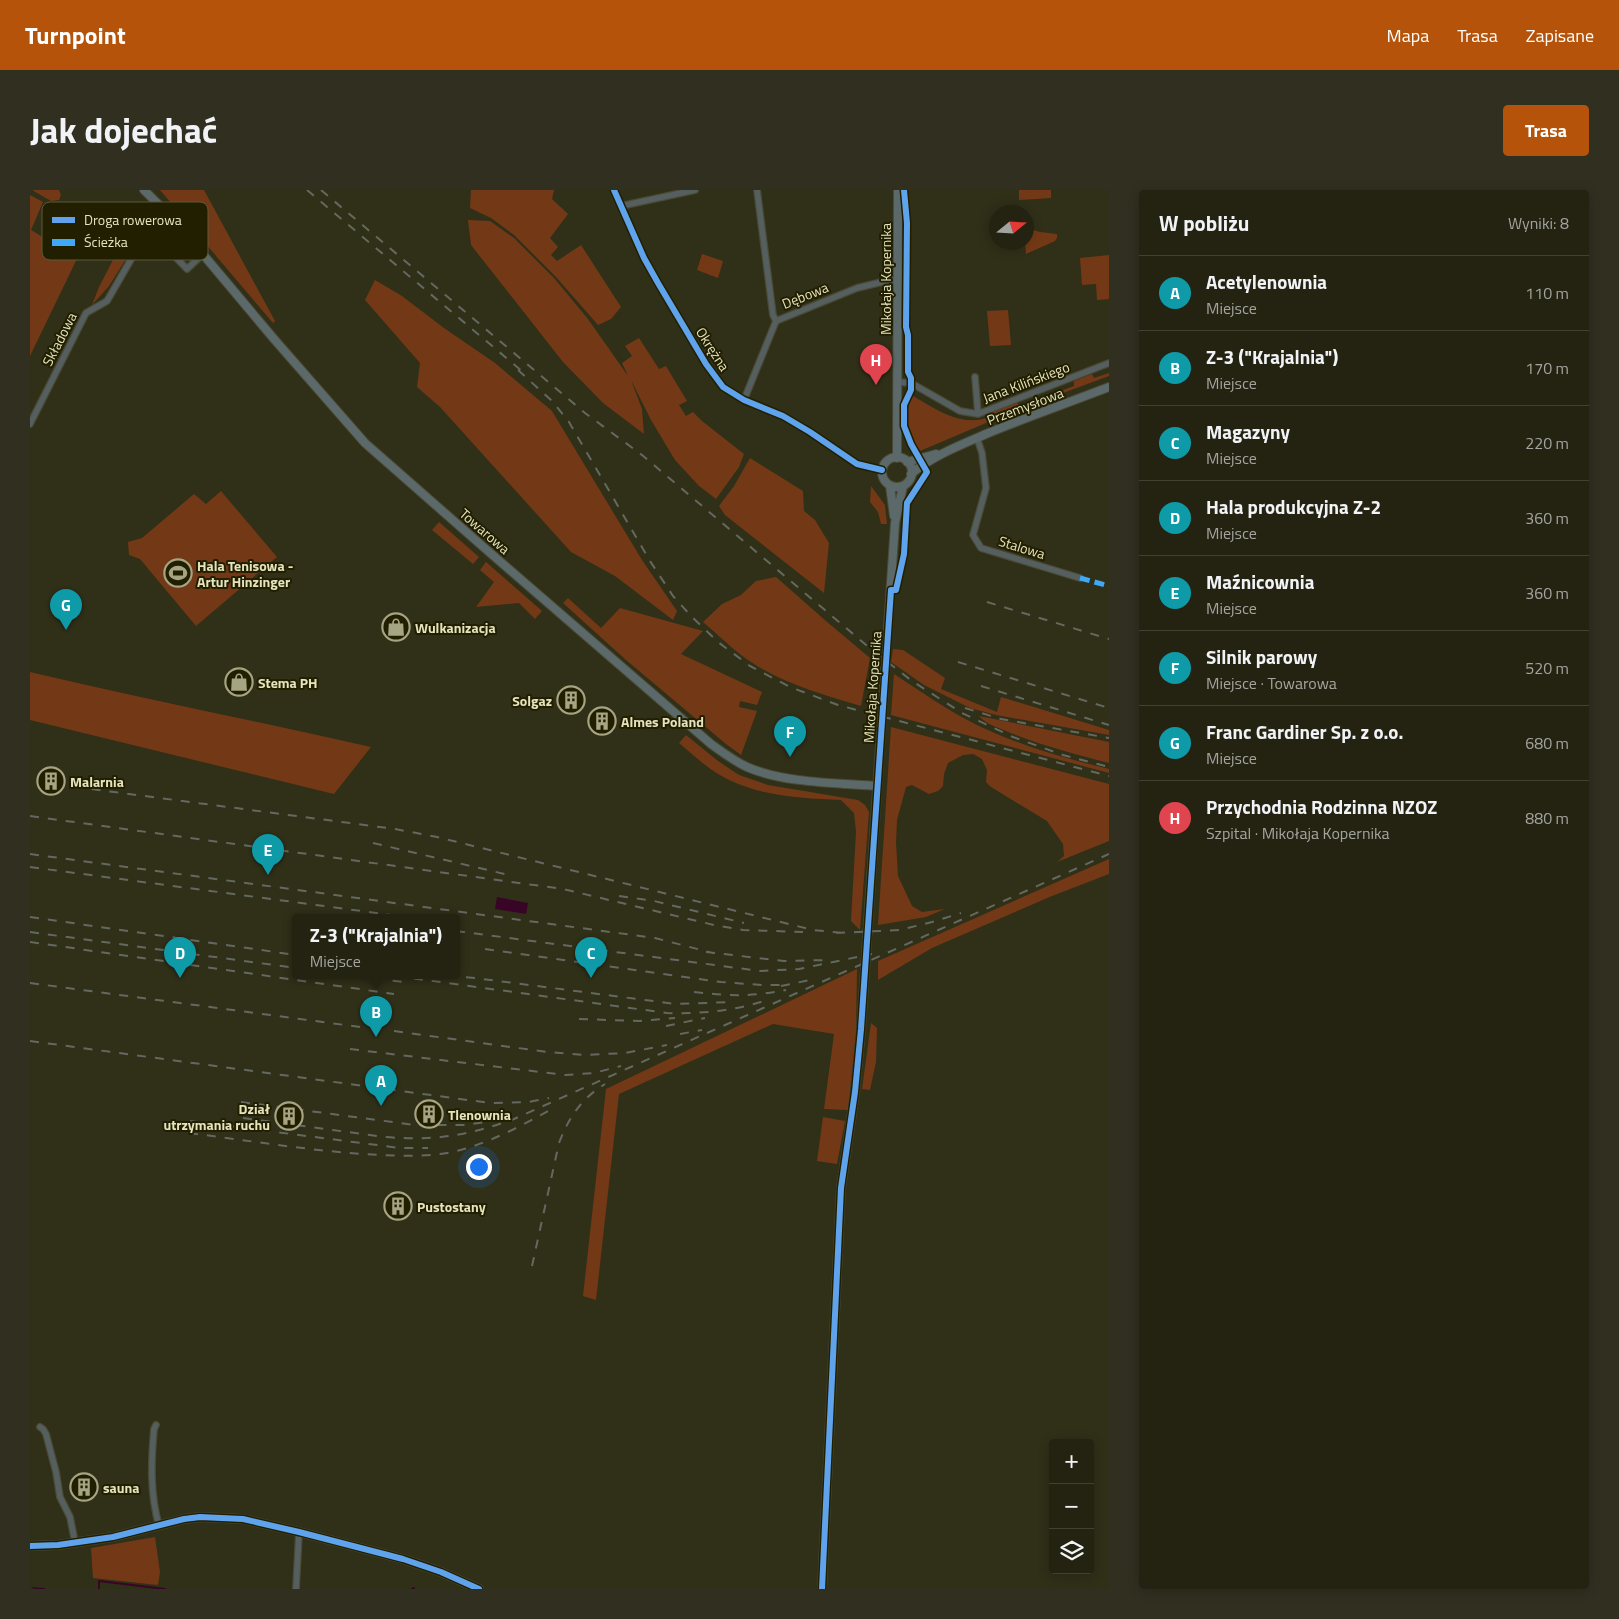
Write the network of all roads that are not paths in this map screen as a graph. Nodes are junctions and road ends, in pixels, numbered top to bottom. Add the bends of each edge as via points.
1 (144, 190) edge
2 (614, 190) edge
3 (695, 190) edge
4 (757, 190) edge
5 (898, 190) edge
6 (156, 202) edge
7 (621, 206) junction
8 (131, 260) edge
9 (178, 260) edge
10 (197, 260) edge
11 (208, 260) edge
12 (897, 280) junction
13 (776, 321) junction
14 (1109, 363) edge
15 (975, 377) dead end
16 (897, 382) junction
17 (1109, 388) edge
18 (744, 400) junction
19 (978, 414) junction
20 (30, 424) edge
21 (977, 438) junction
22 (951, 450) junction
23 (897, 458) junction
24 (907, 462) junction
25 (882, 470) junction
26 (911, 474) junction
27 (890, 486) junction
28 (902, 486) junction
29 (894, 523) junction
30 (1080, 578) dead end
31 (877, 786) junction
32 (156, 1425) dead end
33 (40, 1427) dead end
34 (159, 1526) junction
35 (299, 1532) junction
36 (74, 1542) junction
37 (30, 1546) edge
38 (296, 1589) edge
39 (479, 1589) edge
40 (822, 1589) edge

1 - 6 main road, Towarowa
2 - 7 street, Okrężna
3 - 7 street
4 - 13 street
5 - 12 main road, Mikołaja Kopernika
7 - 18 street, Okrężna via 653,275 706,364 723,387
8 - 20 street, Składowa via 107,301 86,313
9 - 10 street, Składowa via 187,269
11 - 31 main road, Towarowa via 365,443 711,744 738,763 769,774
12 - 13 street, Dębowa via 857,288
12 - 16 main road, Mikołaja Kopernika
13 - 18 street, Dębowa
14 - 19 street, Jana Kilińskiego
15 - 19 street
16 - 19 street, Jana Kilińskiego via 911,383 960,411
16 - 23 main road, Mikołaja Kopernika
17 - 21 main road, Przemysłowa
18 - 25 street, Okrężna via 783,416 857,464
21 - 22 main road, Przemysłowa
21 - 30 street, Stalowa via 982,451 986,488 973,535 981,548
22 - 24 main road, Przemysłowa
22 - 26 main road, Przemysłowa
23 - 24 main road
23 - 25 main road via 887,461
24 - 26 main road
25 - 27 main road
26 - 28 main road
27 - 28 main road
27 - 29 main road, Mikołaja Kopernika
28 - 29 main road, Mikołaja Kopernika
29 - 31 main road, Mikołaja Kopernika
31 - 40 main road, Mikołaja Kopernika via 861,1029 841,1188
32 - 34 street via 151,1466
33 - 36 street via 47,1437
34 - 35 main road via 184,1519 212,1517 244,1519
34 - 36 main road via 115,1537
35 - 38 street
35 - 39 main road via 403,1559
36 - 37 main road

